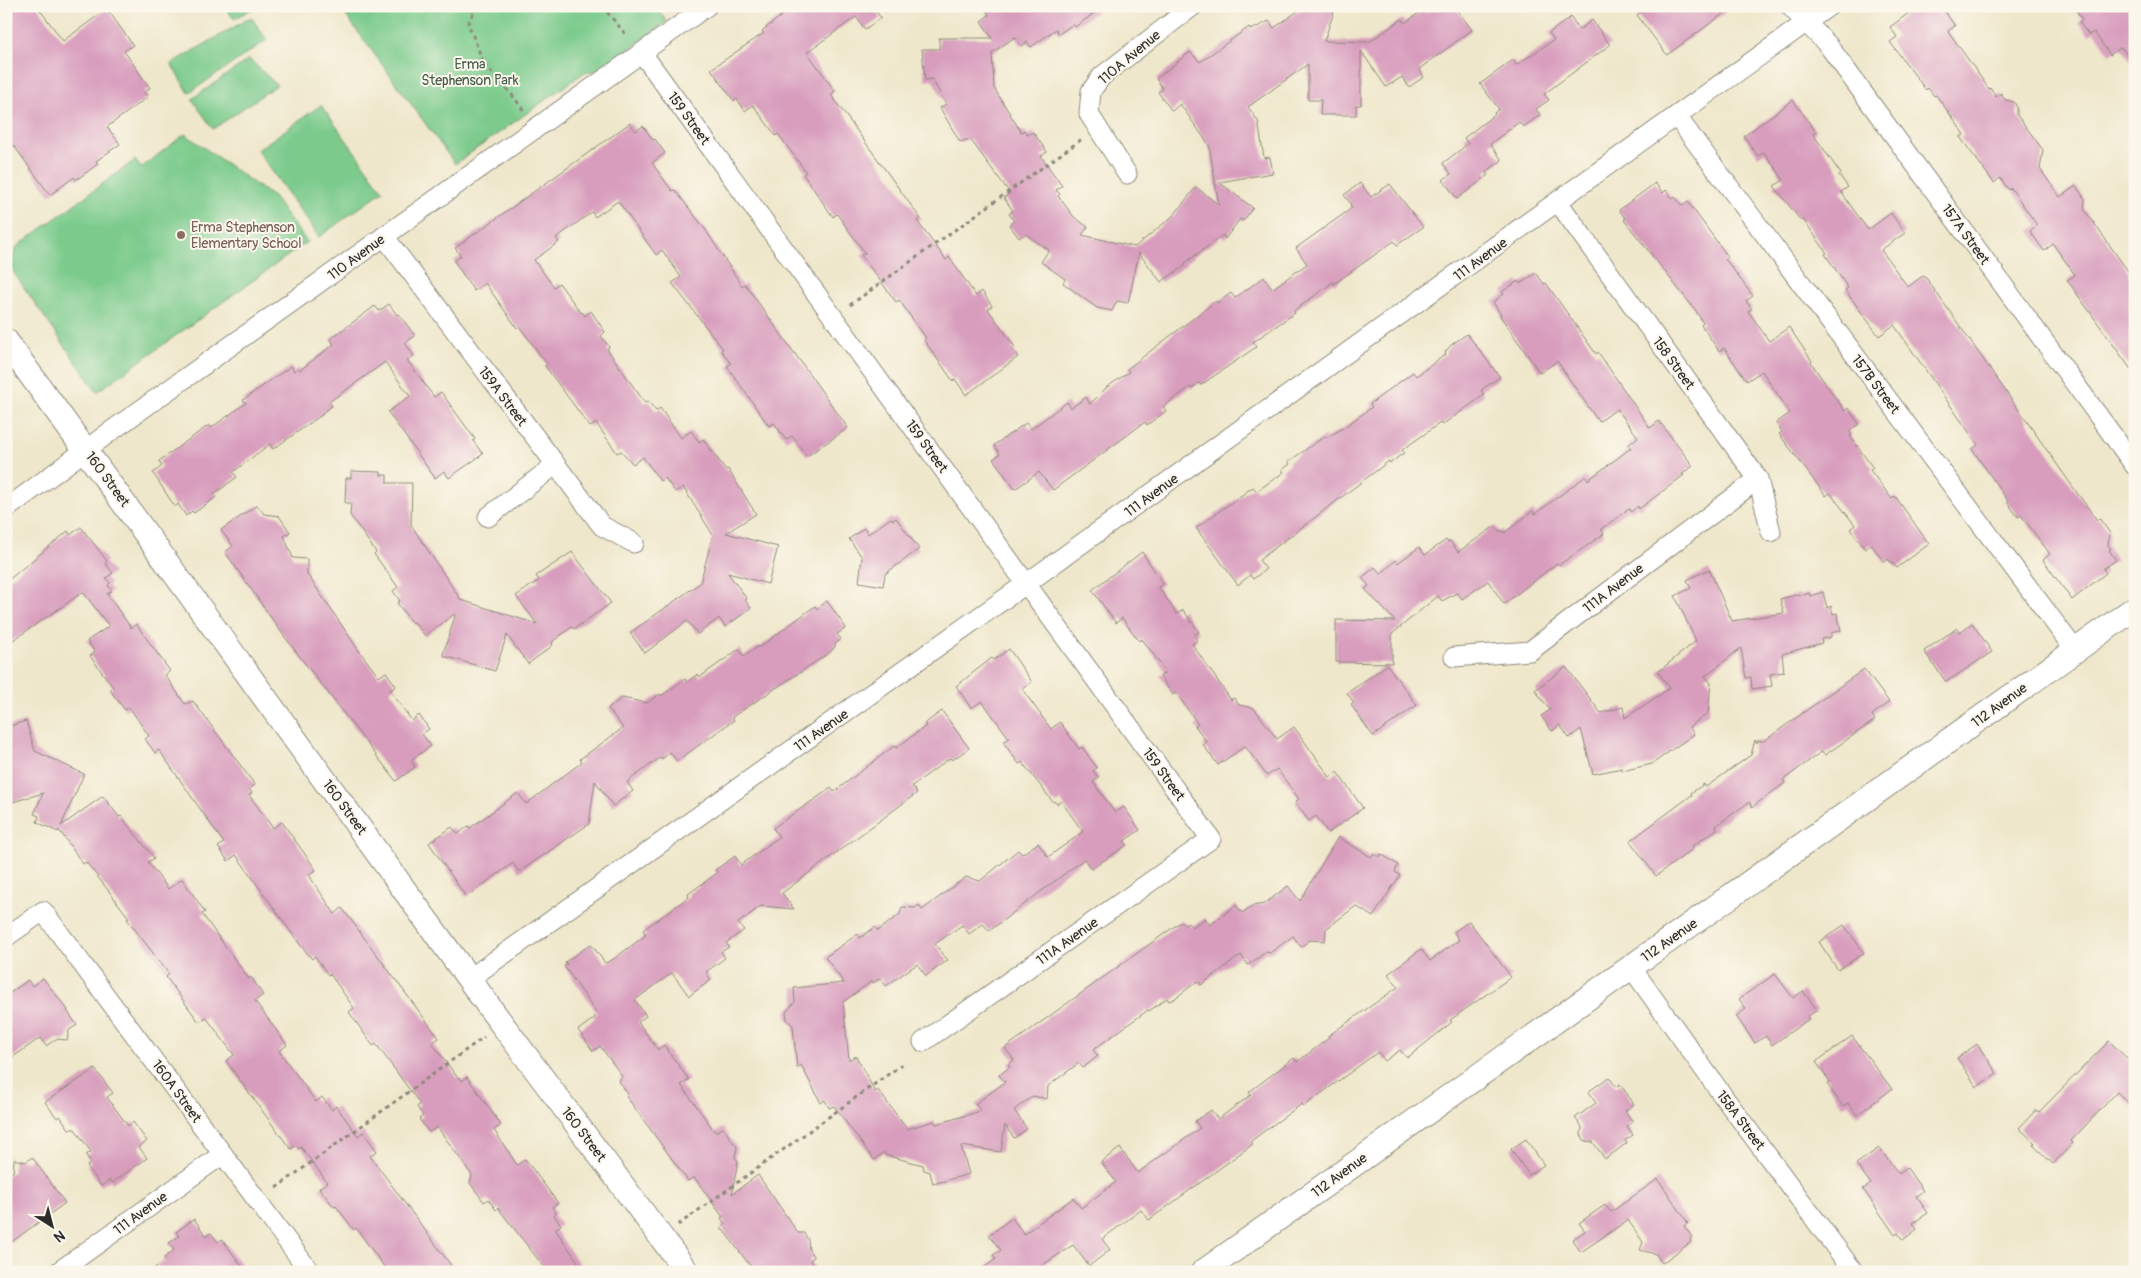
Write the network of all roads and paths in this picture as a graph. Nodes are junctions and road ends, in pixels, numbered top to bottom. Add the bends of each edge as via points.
1 (102, 6) edge
2 (107, 6) edge
3 (478, 6) edge
4 (602, 6) edge
5 (707, 6) edge
6 (1193, 6) edge
7 (1790, 6) edge
8 (1829, 6) edge
9 (1807, 22) junction
10 (627, 36) dead end
11 (642, 53) junction
12 (524, 111) dead end
13 (1676, 117) junction
14 (1088, 134) dead end
15 (1127, 174) dead end
16 (1558, 202) junction
17 (384, 236) junction
18 (850, 305) dead end
19 (6, 341) edge
20 (87, 450) junction
21 (555, 465) junction
22 (2135, 466) edge
23 (1758, 479) junction
24 (6, 509) edge
25 (488, 517) dead end
26 (1770, 532) dead end
27 (634, 543) dead end
28 (1027, 583) junction
29 (2135, 608) edge
30 (2075, 650) junction
31 (1454, 657) dead end
32 (1211, 839) joint
33 (6, 937) edge
34 (1631, 967) junction
35 (469, 979) junction
36 (487, 1035) dead end
37 (923, 1042) dead end
38 (904, 1063) dead end
39 (223, 1154) junction
40 (276, 1188) dead end
41 (678, 1225) dead end
42 (58, 1272) edge
43 (310, 1272) edge
44 (687, 1272) edge
45 (1203, 1272) edge
46 (1854, 1272) edge

1 - 2 path
3 - 12 path via 468,23 484,64
4 - 10 path
5 - 11 street, 110 Avenue
6 - 15 street, 110A Avenue via 1102,76 1092,91 1089,114
7 - 9 street, 157A Street
8 - 9 street, 111 Avenue
9 - 13 street, 111 Avenue
9 - 22 street, 157A Street via 1828,45
11 - 17 street, 110 Avenue
11 - 28 street, 159 Street
13 - 16 street, 111 Avenue
13 - 30 street, 157B Street
14 - 18 path
16 - 23 street, 158 Street
16 - 28 street, 111 Avenue
17 - 20 street, 110 Avenue
17 - 21 street, 159A Street
19 - 20 street, 160 Street
20 - 24 street, 110 Avenue
20 - 35 street, 160 Street
21 - 25 street
21 - 27 street, 159A Street via 602,526
23 - 26 street, 158 Street
23 - 31 street, 111A Avenue via 1530,651
28 - 32 street, 159 Street
28 - 35 street, 111 Avenue
29 - 30 street, 112 Avenue
30 - 34 street, 112 Avenue
32 - 37 street, 111A Avenue
33 - 39 street, 160A Street via 43,910
34 - 45 street, 112 Avenue
34 - 46 street, 158A Street
35 - 44 street, 160 Street
36 - 40 path
38 - 41 path
39 - 42 street, 111 Avenue
39 - 43 street, 160A Street

